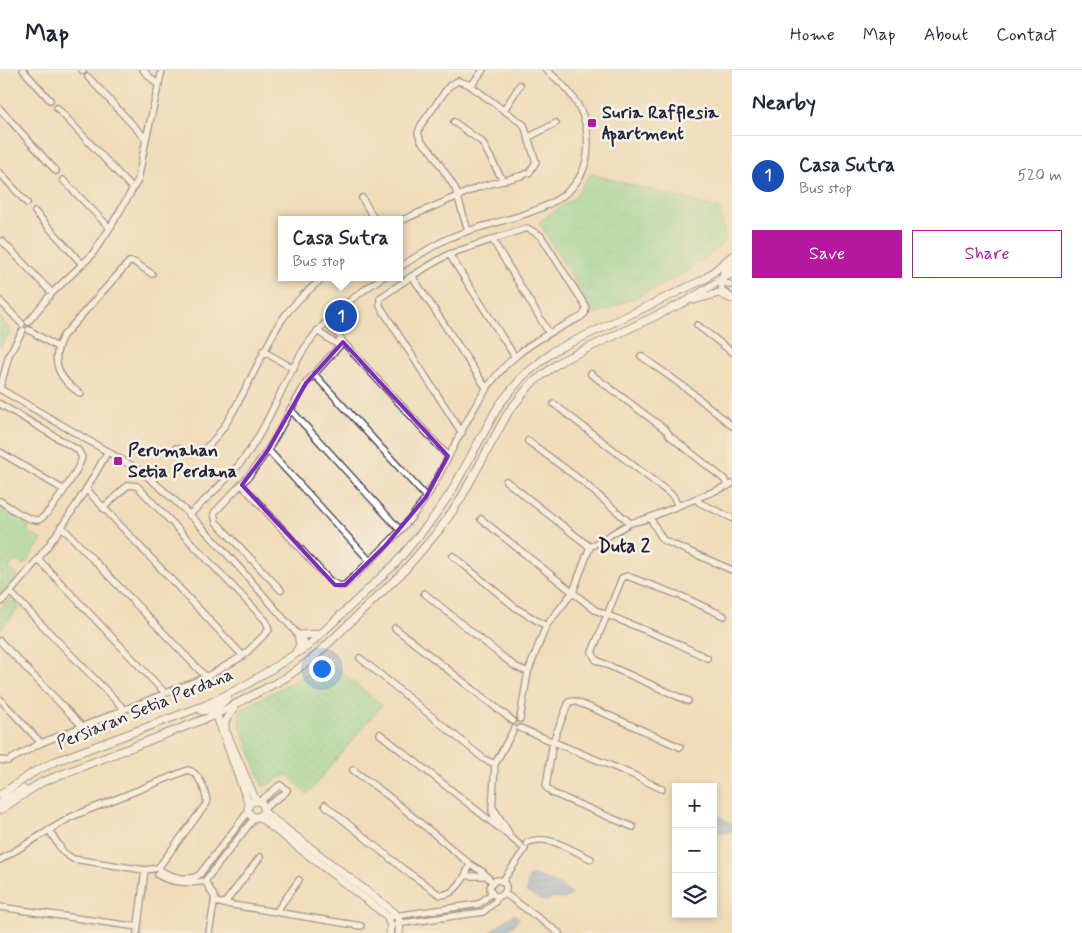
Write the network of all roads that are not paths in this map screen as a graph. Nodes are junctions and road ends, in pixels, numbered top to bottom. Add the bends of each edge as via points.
1 (23, 70) edge
2 (143, 70) edge
3 (162, 70) edge
4 (483, 70) edge
5 (546, 70) edge
6 (88, 77) dead end
7 (159, 86) junction
8 (471, 86) junction
9 (520, 86) dead end
10 (50, 100) dead end
11 (57, 108) dead end
12 (0, 109) edge
13 (504, 110) junction
14 (454, 122) dead end
15 (556, 122) dead end
16 (529, 137) junction
17 (146, 140) junction
18 (56, 171) dead end
19 (0, 173) edge
20 (63, 180) dead end
21 (503, 181) junction
22 (133, 189) junction
23 (458, 196) junction
24 (362, 198) dead end
25 (26, 203) dead end
26 (35, 212) dead end
27 (373, 216) edge
28 (403, 220) edge
29 (110, 228) junction
30 (468, 231) junction
31 (492, 239) junction
32 (2, 241) dead end
33 (449, 254) junction
34 (732, 256) edge
35 (82, 264) junction
36 (732, 264) edge
37 (403, 265) edge
38 (732, 273) edge
39 (152, 274) dead end
40 (412, 276) junction
41 (319, 281) edge
42 (373, 281) edge
43 (721, 282) junction
44 (732, 286) edge
45 (52, 293) junction
46 (732, 298) edge
47 (666, 299) junction
48 (0, 301) edge
49 (688, 301) junction
50 (325, 323) junction
51 (697, 325) dead end
52 (26, 327) junction
53 (318, 332) junction
54 (549, 333) junction
55 (342, 342) junction
56 (57, 347) junction
57 (264, 352) junction
58 (732, 352) edge
59 (641, 356) dead end
60 (515, 357) junction
61 (294, 369) junction
62 (314, 374) junction
63 (591, 374) dead end
64 (0, 381) edge
65 (0, 389) edge
66 (487, 389) junction
67 (81, 394) dead end
68 (11, 395) junction
69 (0, 404) edge
70 (554, 404) dead end
71 (290, 409) junction
72 (732, 426) edge
73 (462, 433) junction
74 (528, 442) dead end
75 (176, 448) dead end
76 (268, 450) junction
77 (108, 451) junction
78 (0, 452) edge
79 (448, 456) junction
80 (506, 481) dead end
81 (242, 485) junction
82 (730, 485) edge
83 (64, 490) junction
84 (87, 490) junction
85 (426, 497) junction
86 (696, 499) junction
87 (0, 501) edge
88 (678, 506) junction
89 (181, 507) junction
90 (103, 508) junction
91 (196, 508) junction
92 (189, 515) junction
93 (650, 518) junction
94 (732, 518) edge
95 (481, 520) dead end
96 (196, 523) junction
97 (630, 523) junction
98 (61, 526) junction
99 (400, 530) junction
100 (590, 547) junction
101 (453, 556) dead end
102 (38, 558) junction
103 (370, 561) junction
104 (732, 570) edge
105 (281, 590) dead end
106 (10, 592) junction
107 (573, 592) junction
108 (424, 593) dead end
109 (0, 603) edge
110 (607, 615) junction
111 (724, 616) dead end
112 (546, 626) junction
113 (395, 628) dead end
114 (321, 634) junction
115 (298, 635) junction
116 (2, 643) edge
117 (308, 646) junction
118 (322, 648) junction
119 (294, 654) junction
120 (243, 656) junction
121 (360, 658) dead end
122 (707, 658) dead end
123 (307, 662) junction
124 (528, 672) junction
125 (206, 677) junction
126 (258, 678) junction
127 (165, 693) junction
128 (0, 699) edge
129 (688, 701) dead end
130 (237, 704) junction
131 (124, 710) junction
132 (216, 712) junction
133 (167, 719) junction
134 (520, 719) junction
135 (513, 721) junction
136 (197, 722) junction
137 (82, 726) junction
138 (517, 729) junction
139 (223, 730) junction
140 (380, 734) dead end
141 (552, 741) junction
142 (41, 743) junction
143 (680, 747) dead end
144 (2, 761) edge
145 (495, 764) junction
146 (353, 770) dead end
147 (42, 782) junction
148 (10, 788) junction
149 (662, 789) dead end
150 (0, 791) edge
151 (0, 795) edge
152 (0, 803) edge
153 (253, 805) junction
154 (325, 805) dead end
155 (492, 806) junction
156 (473, 807) junction
157 (0, 810) edge
158 (260, 814) junction
159 (498, 827) junction
160 (634, 827) dead end
161 (49, 830) junction
162 (524, 845) junction
163 (260, 857) dead end
164 (0, 860) edge
165 (591, 860) dead end
166 (470, 864) junction
167 (203, 870) junction
168 (159, 871) junction
169 (145, 873) junction
170 (210, 875) junction
171 (466, 876) junction
172 (486, 876) junction
173 (201, 880) junction
174 (299, 880) dead end
175 (502, 882) junction
176 (493, 883) junction
177 (498, 894) junction
178 (214, 902) junction
179 (224, 904) junction
180 (0, 907) edge
181 (276, 912) junction
182 (397, 915) junction
183 (388, 917) junction
184 (400, 923) junction
185 (361, 926) dead end
186 (390, 929) edge
187 (137, 930) edge
188 (209, 933) edge
189 (399, 933) edge
190 (559, 933) edge

1 - 10 street
2 - 7 street
3 - 7 street
4 - 8 street
5 - 30 street via 565,88 584,114 588,139 584,168 570,191 544,209
6 - 17 street
7 - 17 street
8 - 13 street
8 - 23 street via 463,81 451,83 418,133
9 - 13 street
11 - 22 street
12 - 18 street
13 - 16 street via 524,125
14 - 21 street via 482,142
15 - 16 street
16 - 21 street via 536,162 529,173
17 - 22 street via 138,180
19 - 25 street
20 - 29 street
21 - 23 street
22 - 29 street
23 - 28 street
23 - 30 street
24 - 27 street
26 - 35 street
29 - 35 street
30 - 37 street via 443,241
31 - 33 street
31 - 54 street
31 - 54 street via 527,228 535,230 586,307 583,315
32 - 45 street
33 - 40 street
33 - 60 street
34 - 47 main road, Persiaran Setia Perdana via 705,279
35 - 45 street
36 - 43 main road via 724,272
38 - 43 main road, Persiaran Setia Perdana
39 - 56 street via 130,262 63,336
40 - 66 street
40 - 73 street via 382,294 380,306
41 - 57 street via 294,303
42 - 50 street
43 - 44 street
43 - 46 street via 722,290
43 - 47 main road via 709,283
43 - 49 main road, Persiaran Setia Perdana
45 - 52 street
46 - 49 main road via 719,294
47 - 114 main road, Persiaran Setia Perdana via 555,350 523,376 500,405 450,494 430,522 395,564
48 - 52 street
49 - 118 main road, Persiaran Setia Perdana via 561,361 531,384 509,411 440,530 403,572
50 - 53 street
50 - 55 street via 340,336
51 - 58 street
52 - 56 street
52 - 64 street via 9,355
53 - 55 street via 335,344
53 - 61 street
54 - 60 street
55 - 62 street
55 - 79 street
56 - 67 street via 58,368 63,379
57 - 61 street
57 - 75 street via 221,432 199,452
59 - 72 street
60 - 66 street
61 - 91 street via 255,443 233,473
62 - 71 street
62 - 85 street
63 - 82 street via 666,430
64 - 65 street
64 - 68 street
65 - 68 street
66 - 73 street
68 - 77 street
69 - 83 street via 82,454 81,462
70 - 88 street via 672,496
71 - 76 street
71 - 99 street
73 - 79 street
74 - 97 street via 583,482
76 - 81 street
76 - 103 street
77 - 84 street
77 - 89 street via 140,470
78 - 83 street
79 - 85 street
80 - 100 street
81 - 103 street via 335,585 345,584
81 - 105 street via 214,513 216,522
82 - 86 street
83 - 87 street via 44,518 37,520
84 - 90 street
84 - 98 street
85 - 99 street
86 - 88 street
86 - 94 street
88 - 93 street
89 - 91 street
89 - 92 street
90 - 120 street
90 - 120 street via 128,485 137,486 266,621 267,633
91 - 92 street
91 - 96 street
92 - 96 street
93 - 97 street
93 - 104 street via 663,540
95 - 107 street
96 - 115 street
97 - 100 street
98 - 102 street
98 - 125 street
99 - 103 street
100 - 107 street
101 - 112 street via 516,608
102 - 106 street
102 - 127 street
106 - 109 street
106 - 131 street
107 - 110 street
107 - 112 street
108 - 124 street via 499,654
110 - 111 street via 622,578 626,576
110 - 122 street
110 - 129 street via 592,652 596,660
112 - 124 street
113 - 135 street
114 - 115 main road
114 - 117 main road, Persiaran Setia Perdana
115 - 117 street
115 - 119 main road via 300,645
116 - 137 street
117 - 118 main road
117 - 119 main road, Persiaran Setia Perdana
117 - 123 main road
118 - 123 main road, Persiaran Setia Perdana
119 - 126 main road, Persiaran Setia Perdana
120 - 125 street
121 - 145 street via 484,759
123 - 130 main road, Persiaran Setia Perdana via 287,677
124 - 134 street
125 - 127 street
126 - 132 main road
126 - 133 main road, Persiaran Setia Perdana via 206,705
127 - 131 street
128 - 142 street
130 - 132 main road, Persiaran Setia Perdana
130 - 139 main road via 227,716
131 - 137 street
132 - 133 main road
132 - 136 main road, Persiaran Setia Perdana
132 - 139 main road
133 - 148 main road, Persiaran Setia Perdana via 56,761
134 - 135 street
134 - 138 street
135 - 138 street
136 - 139 main road via 208,722
136 - 147 main road, Persiaran Setia Perdana
137 - 142 street
138 - 141 street
138 - 145 street
139 - 153 main road
140 - 156 street
141 - 143 street via 569,702 574,701
141 - 149 street
141 - 160 street via 548,790
142 - 144 street
145 - 155 street
146 - 166 street
147 - 152 main road
147 - 157 main road, Persiaran Setia Perdana
148 - 150 main road
148 - 151 main road, Persiaran Setia Perdana
153 - 158 main road
153 - 158 main road
153 - 158 street via 280,785 285,787 285,793
153 - 167 street
154 - 171 street via 433,892 449,894
155 - 156 street
155 - 159 street
155 - 162 street via 508,832
156 - 159 street
158 - 170 street
158 - 182 main road
158 - 183 main road
159 - 162 street
161 - 164 street
161 - 168 street via 89,810 192,771 197,775 207,803
161 - 169 street via 63,852 73,859
162 - 165 street via 543,838
162 - 175 street
163 - 179 street
166 - 171 street
166 - 172 street
167 - 170 street
167 - 173 street
168 - 169 street
168 - 173 street
169 - 187 street
170 - 173 street
171 - 172 street
172 - 176 street
173 - 178 street via 214,895
174 - 181 street
175 - 176 street
175 - 177 street via 506,887
176 - 177 street via 490,889
177 - 182 street via 479,904
177 - 184 street via 495,902 483,912
177 - 190 street
178 - 179 street
178 - 188 street
179 - 181 street
180 - 187 street
181 - 185 street
182 - 183 street
182 - 184 main road
183 - 186 main road
184 - 186 street
184 - 189 main road

